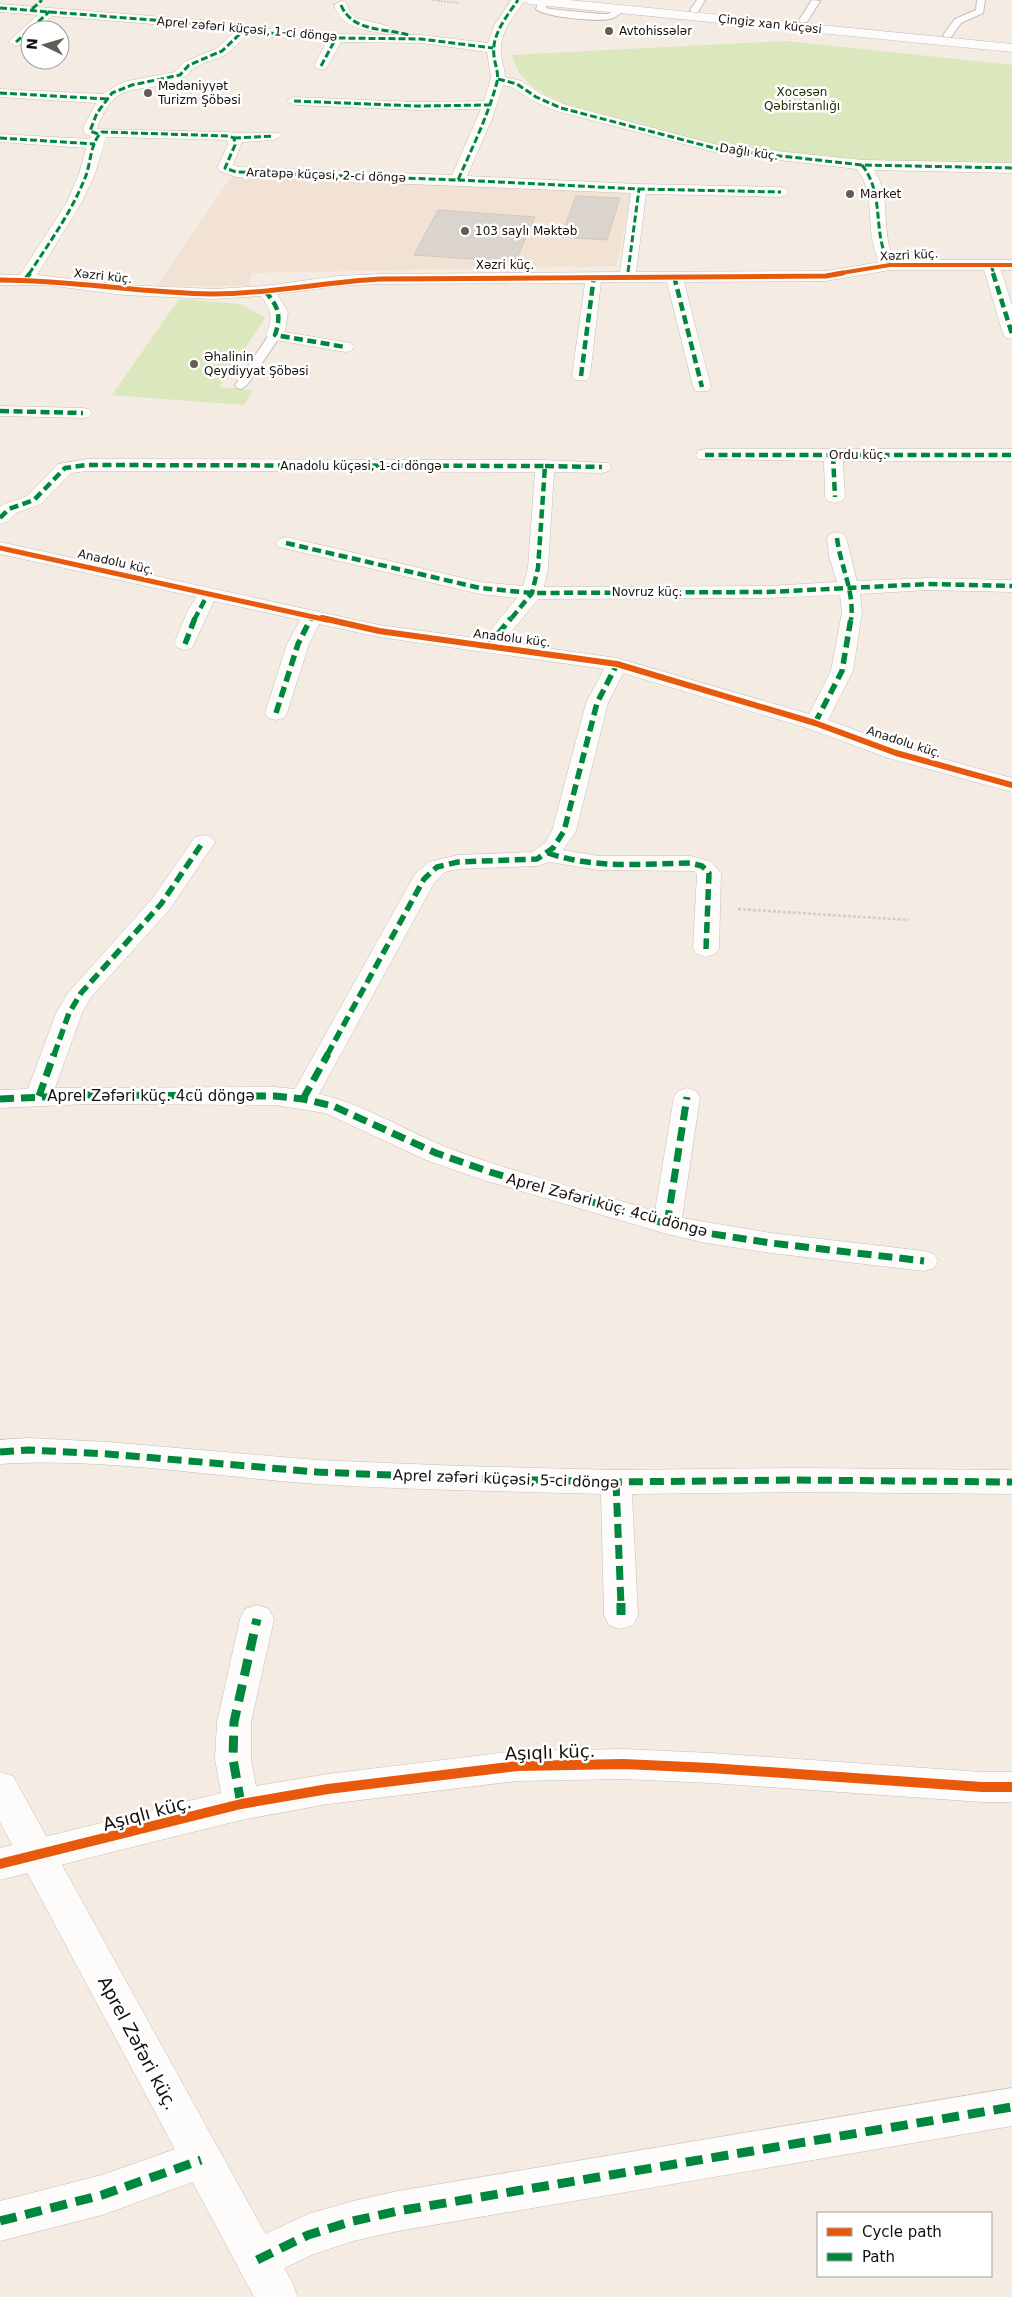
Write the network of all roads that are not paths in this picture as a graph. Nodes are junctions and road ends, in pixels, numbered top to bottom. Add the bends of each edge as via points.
1 (518, 0) edge
2 (529, 0) edge
3 (600, 0) edge
4 (816, 0) edge
5 (981, 0) edge
6 (341, 5) dead end
7 (698, 5) edge
8 (41, 7) edge
9 (0, 8) edge
10 (804, 20) junction
11 (243, 31) junction
12 (948, 35) junction
13 (336, 38) junction
14 (421, 39) junction
15 (1012, 41) edge
16 (16, 42) dead end
17 (493, 48) junction
18 (1012, 48) edge
19 (321, 66) dead end
20 (498, 79) junction
21 (0, 93) edge
22 (107, 98) junction
23 (294, 101) dead end
24 (490, 105) junction
25 (274, 136) dead end
26 (0, 138) edge
27 (234, 138) junction
28 (96, 139) junction
29 (862, 165) junction
30 (1012, 168) edge
31 (458, 180) junction
32 (639, 188) junction
33 (781, 192) dead end
34 (991, 265) junction
35 (1012, 265) edge
36 (890, 266) junction
37 (628, 272) dead end
38 (594, 276) junction
39 (674, 276) junction
40 (0, 280) edge
41 (26, 280) junction
42 (266, 291) junction
43 (1012, 334) edge
44 (275, 335) junction
45 (345, 347) dead end
46 (581, 376) dead end
47 (241, 385) dead end
48 (702, 386) dead end
49 (0, 411) edge
50 (84, 413) dead end
51 (705, 455) dead end
52 (833, 455) junction
53 (1012, 456) edge
54 (545, 466) junction
55 (602, 467) dead end
56 (835, 498) dead end
57 (0, 518) edge
58 (837, 538) dead end
59 (286, 543) dead end
60 (0, 548) edge
61 (848, 586) junction
62 (1012, 586) edge
63 (532, 593) junction
64 (208, 594) junction
65 (312, 617) junction
66 (185, 644) dead end
67 (488, 646) junction
68 (618, 664) junction
69 (276, 713) dead end
70 (815, 723) junction
71 (1012, 785) edge
72 (203, 842) dead end
73 (548, 854) junction
74 (706, 949) dead end
75 (39, 1096) junction
76 (687, 1097) dead end
77 (0, 1099) edge
78 (303, 1099) junction
79 (667, 1224) junction
80 (924, 1261) dead end
81 (0, 1452) edge
82 (616, 1482) junction
83 (1012, 1482) edge
84 (621, 1615) dead end
85 (257, 1619) dead end
86 (0, 1787) edge
87 (1012, 1787) edge
88 (241, 1804) junction
89 (38, 1856) junction
90 (0, 1864) edge
91 (1012, 2107) edge
92 (201, 2160) junction
93 (0, 2221) edge
94 (256, 2260) junction
95 (277, 2297) edge

1 - 17 street via 500,27
2 - 18 street, Çingiz xan küçəsi
3 - 7 street, Çingiz xan küçəsi
4 - 10 lane
5 - 12 lane via 980,11 958,21
6 - 14 street via 344,14 356,24
7 - 10 street, Çingiz xan küçəsi
8 - 9 street, Aprel zəfəri küçəsi, 1-ci döngə
8 - 11 street, Aprel zəfəri küçəsi, 1-ci döngə
8 - 16 street
10 - 12 street, Çingiz xan küçəsi
11 - 13 street, Aprel zəfəri küçəsi, 1-ci döngə
11 - 22 street via 222,51 189,65 180,75 125,85
12 - 15 street, Çingiz xan küçəsi
13 - 14 street, Aprel zəfəri küçəsi, 1-ci döngə
13 - 19 street
14 - 17 street, Aprel zəfəri küçəsi, 1-ci döngə
17 - 20 street
20 - 24 street
20 - 29 street, Dağlı küç. via 517,84 561,108 687,142 727,150
21 - 22 street
22 - 28 street via 90,128
23 - 24 street
24 - 31 street
25 - 27 street
26 - 28 street
27 - 28 street via 110,131
27 - 31 street, Aratəpə küçəsi, 2-ci döngə via 235,145 225,165 230,171
28 - 41 street via 81,189
29 - 30 street, Dağlı küç.
29 - 36 street via 873,183 880,247
31 - 32 street, Aratəpə küçəsi, 2-ci döngə
32 - 33 street, Aratəpə küçəsi, 2-ci döngə
32 - 37 street
34 - 35 street, Xəzri küç.
34 - 36 street, Xəzri küç.
34 - 43 street
36 - 39 street, Xəzri küç. via 826,276
38 - 39 street, Xəzri küç.
38 - 42 street, Xəzri küç. via 380,278
38 - 46 street
39 - 48 street
40 - 41 street, Xəzri küç.
41 - 42 street, Xəzri küç. via 124,290 214,294
42 - 44 street via 279,307 281,320
44 - 45 street
44 - 47 lane
49 - 50 street
51 - 52 street, Ordu küç.
52 - 53 street, Ordu küç.
52 - 56 street
54 - 55 street, Anadolu küçəsi, 1-ci döngə
54 - 57 street, Anadolu küçəsi, 1-ci döngə via 87,465 65,468 34,500 9,509
54 - 63 street via 538,568
58 - 61 street
59 - 63 street, Novruz küç. via 471,586
60 - 64 street, Anadolu küç.
61 - 62 street, Novruz küç.
61 - 63 street, Novruz küç. via 768,592
61 - 70 street via 852,612 842,671
63 - 67 street
64 - 65 street, Anadolu küç.
64 - 66 street
65 - 67 street, Anadolu küç. via 416,637
65 - 69 street via 298,644
67 - 68 street, Anadolu küç.
68 - 70 street, Anadolu küç.
68 - 73 street via 597,703 564,831
70 - 71 street, Anadolu küç. via 896,753
72 - 75 street via 161,904 81,993 69,1013
73 - 74 street via 581,862 690,863 702,866 709,872
73 - 78 street via 525,861 458,862 437,867 424,880
75 - 77 street, Aprel Zəfəri küç. 4cü döngə
75 - 78 street, Aprel Zəfəri küç. 4cü döngə via 275,1096
76 - 79 street
78 - 79 street, Aprel Zəfəri küç. 4cü döngə via 333,1106 436,1153 490,1172
79 - 80 street, Aprel Zəfəri küç. 4cü döngə via 771,1244
81 - 82 street, Aprel zəfəri küçəsi, 5-ci döngə via 29,1450 108,1454 317,1472
82 - 83 street, Aprel zəfəri küçəsi, 5-ci döngə
82 - 84 street
85 - 88 street via 234,1722 233,1759
86 - 89 street, Aprel Zəfəri küç.
87 - 88 street, Aşıqlı küç. via 633,1764 517,1766
88 - 89 street, Aşıqlı küç.
89 - 90 street, Aşıqlı küç.
89 - 92 street, Aprel Zəfəri küç.
91 - 94 street via 398,2211 308,2235
92 - 93 street via 136,2185 46,2212
92 - 94 street, Aprel Zəfəri küç.
94 - 95 street, Aprel Zəfəri küç.

